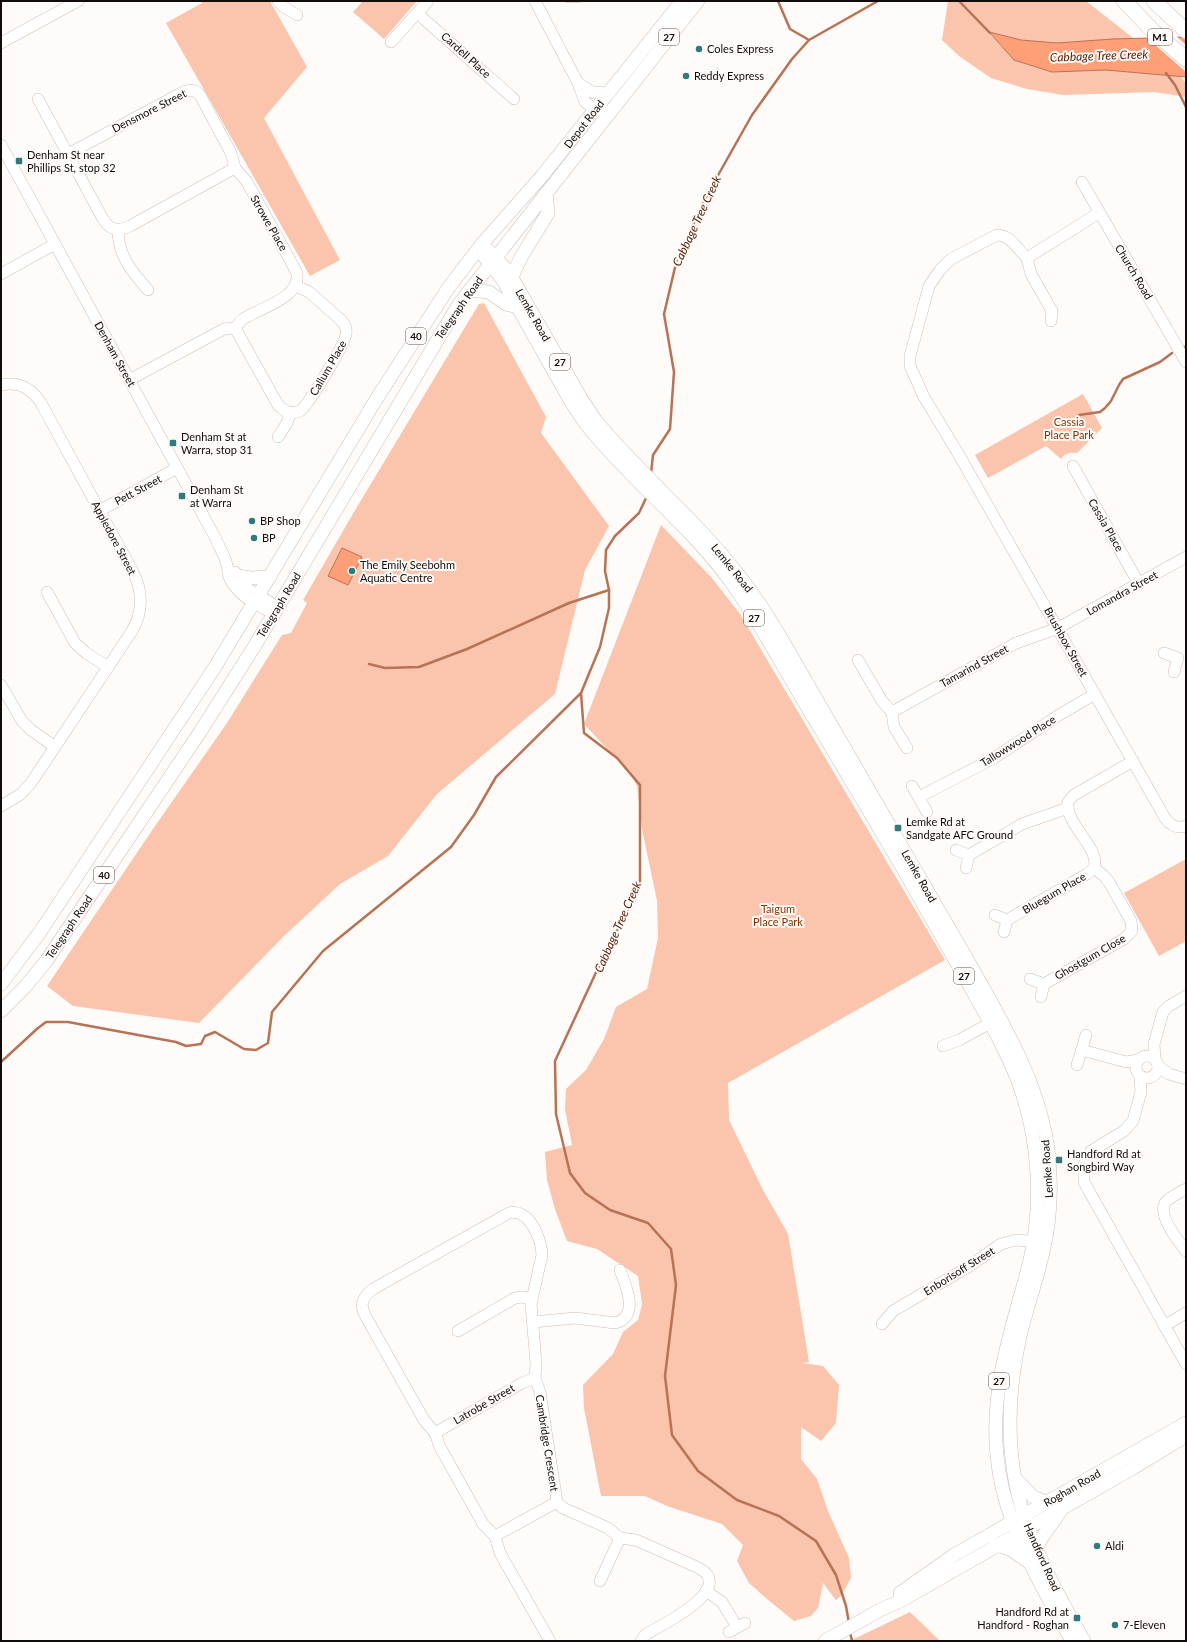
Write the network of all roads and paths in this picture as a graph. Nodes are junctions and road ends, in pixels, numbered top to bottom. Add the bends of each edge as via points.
1 (78, 1) edge
2 (278, 1) edge
3 (428, 1) edge
4 (535, 1) edge
5 (682, 1) edge
6 (698, 1) edge
7 (1124, 1) edge
8 (1154, 1) edge
9 (417, 13) junction
10 (297, 15) dead end
11 (1186, 31) edge
12 (391, 42) dead end
13 (1, 43) edge
14 (1186, 59) edge
15 (578, 83) junction
16 (609, 93) junction
17 (624, 95) junction
18 (38, 99) dead end
19 (514, 99) dead end
20 (595, 110) junction
21 (1, 145) edge
22 (68, 154) junction
23 (235, 168) junction
24 (1082, 182) dead end
25 (546, 193) junction
26 (1099, 214) junction
27 (118, 230) junction
28 (55, 244) junction
29 (480, 247) junction
30 (1027, 258) junction
31 (493, 260) junction
32 (1, 274) edge
33 (512, 277) junction
34 (296, 286) junction
35 (148, 290) dead end
36 (470, 290) junction
37 (518, 307) junction
38 (1051, 321) dead end
39 (235, 328) junction
40 (1186, 362) edge
41 (129, 380) junction
42 (1, 385) edge
43 (290, 413) junction
44 (279, 441) dead end
45 (613, 447) junction
46 (1073, 466) dead end
47 (177, 468) junction
48 (99, 511) junction
49 (1186, 558) edge
50 (227, 563) junction
51 (237, 576) junction
52 (270, 577) junction
53 (1139, 584) junction
54 (47, 592) dead end
55 (257, 600) junction
56 (276, 611) junction
57 (1058, 628) junction
58 (1164, 653) dead end
59 (1182, 655) edge
60 (858, 660) dead end
61 (108, 667) junction
62 (1174, 672) dead end
63 (1, 685) edge
64 (1095, 694) junction
65 (892, 712) junction
66 (55, 747) junction
67 (906, 748) dead end
68 (1133, 761) junction
69 (912, 786) dead end
70 (919, 797) junction
71 (1, 806) edge
72 (1068, 808) junction
73 (927, 812) dead end
74 (1180, 826) edge
75 (956, 850) dead end
76 (969, 855) junction
77 (966, 868) dead end
78 (1094, 868) junction
79 (995, 915) dead end
80 (1007, 920) junction
81 (1004, 932) dead end
82 (1030, 979) dead end
83 (1, 984) edge
84 (1044, 984) junction
85 (1186, 996) edge
86 (1041, 997) dead end
87 (1, 1012) edge
88 (995, 1020) junction
89 (1086, 1035) dead end
90 (943, 1046) dead end
91 (1082, 1050) junction
92 (1078, 1065) dead end
93 (1147, 1068) junction
94 (1186, 1078) edge
95 (1186, 1189) edge
96 (1039, 1242) junction
97 (1186, 1251) edge
98 (620, 1270) dead end
99 (532, 1299) junction
100 (1186, 1313) edge
101 (533, 1322) junction
102 (882, 1324) dead end
103 (1164, 1326) junction
104 (458, 1331) dead end
105 (1186, 1364) edge
106 (535, 1378) junction
107 (1186, 1423) edge
108 (435, 1433) junction
109 (1186, 1436) edge
110 (1016, 1480) junction
111 (557, 1502) junction
112 (1047, 1502) junction
113 (1064, 1507) junction
114 (1026, 1521) junction
115 (1014, 1528) junction
116 (495, 1536) junction
117 (620, 1538) junction
118 (996, 1545) junction
119 (1036, 1548) junction
120 (1027, 1561) junction
121 (600, 1581) dead end
122 (706, 1591) junction
123 (876, 1612) junction
124 (737, 1627) dead end
125 (826, 1640) edge
126 (550, 1641) edge
127 (641, 1641) edge
128 (1072, 1641) edge
129 (1084, 1641) edge

1 - 13 street
2 - 10 street
3 - 9 street
4 - 15 street
5 - 16 main road, Depot Road / 27
6 - 17 main road, Depot Road / 27
7 - 14 highway, M1
8 - 11 highway, M1
9 - 12 street
9 - 19 street, Cardell Place
15 - 16 street via 592,92
15 - 20 street via 585,102
16 - 20 main road, Depot Road / 27
17 - 20 street via 605,108
17 - 25 main road, Depot Road / 27
18 - 22 street
20 - 29 main road, Depot Road / 27
21 - 28 street, Denham Street
22 - 23 street, Densmore Street via 190,90 201,97 231,153
22 - 27 street via 103,219 110,227
23 - 27 street via 130,226
23 - 34 street, Strowe Place via 247,182 296,269
24 - 26 street, Church Road
25 - 31 main road, Telegraph Road / 40
25 - 33 main road via 548,213
26 - 30 street
26 - 40 street, Church Road
27 - 35 street via 121,252
28 - 32 street
28 - 41 street, Denham Street
29 - 31 main road, Lemke Road / 27
29 - 52 main road, Telegraph Road / 40 via 449,287 393,372
30 - 38 street via 1031,274 1052,311
30 - 57 street, Brushbox Street via 1010,239 1004,235 997,235 951,259 929,286 910,356 910,366 924,397
31 - 33 main road, Lemke Road / 27 via 506,267
31 - 36 main road, Telegraph Road / 40
31 - 37 main road, Lemke Road / 27
33 - 45 main road, Lemke Road / 27 via 582,400
34 - 39 street via 288,295 242,319
34 - 43 street, Callum Place via 309,292 341,320 346,328 346,335 306,405 300,411
36 - 37 main road via 489,292 506,304
36 - 56 main road, Telegraph Road / 40 via 434,344
37 - 45 main road, Lemke Road / 27 via 574,406 593,433
39 - 41 street via 224,329
39 - 43 street via 276,402
41 - 47 street, Denham Street
42 - 48 street, Appledore Street via 22,386 35,395
43 - 44 street
45 - 88 main road, Lemke Road / 27 via 673,509 746,605
46 - 53 street, Cassia Place
47 - 48 street, Pett Street
47 - 50 street, Denham Street
48 - 61 street, Appledore Street via 136,578 140,601 136,624
49 - 53 street, Lomandra Street
50 - 51 street, Denham Street
50 - 55 street, Denham Street via 228,574 234,585 241,593
51 - 52 main road
51 - 55 street, Denham Street
52 - 55 main road, Telegraph Road / 40
53 - 57 street, Lomandra Street
54 - 61 street via 75,643
55 - 56 street, Denham Street
55 - 83 main road, Telegraph Road / 40 via 216,668 24,955
56 - 87 main road, Telegraph Road / 40 via 200,732 60,942 24,988
57 - 64 street, Brushbox Street
57 - 65 street, Tamarind Street via 1016,643
58 - 59 street
59 - 62 street
60 - 65 street via 882,701
61 - 66 street, Appledore Street
63 - 66 street via 26,726
64 - 68 street, Brushbox Street
64 - 70 street, Tallowwood Place via 994,758
65 - 67 street via 894,727
66 - 71 street, Appledore Street via 26,790
68 - 72 street via 1074,795
68 - 74 street, Brushbox Street via 1170,824
69 - 70 street
70 - 73 street
72 - 76 street via 1022,824
72 - 78 street, Bluegum Place via 1093,855
75 - 76 street
76 - 77 street
78 - 80 street, Bluegum Place
78 - 84 street, Ghostgum Close via 1109,882 1131,921 1132,931 1124,939
79 - 80 street
80 - 81 street
82 - 84 street, Ghostgum Close
84 - 86 street, Ghostgum Close
85 - 93 street via 1163,1012
88 - 90 street
88 - 96 main road, Lemke Road / 27 via 1030,1122 1037,1170
89 - 91 street
91 - 92 street
91 - 93 street
93 - 94 street
93 - 103 street via 1147,1084 1141,1092 1130,1126 1089,1154 1084,1164 1084,1177 1086,1186
95 - 97 street via 1167,1201 1163,1213
96 - 102 street, Enborisoff Street via 1016,1240 1001,1244 975,1263 893,1311
96 - 110 main road, Lemke Road / 27 via 1009,1412 1009,1438
96 - 115 main road, Lemke Road / 27 via 1001,1366 996,1408 999,1470
98 - 101 street via 630,1304 628,1315 623,1320 615,1323 566,1318
99 - 101 street, Cambridge Crescent
99 - 104 street via 515,1298
99 - 108 street, Cambridge Crescent via 542,1256 541,1247 528,1219 516,1211 359,1299 366,1317 424,1420
100 - 103 street
101 - 106 street, Cambridge Crescent
103 - 105 street
106 - 108 street, Latrobe Street
106 - 111 street, Cambridge Crescent via 540,1392
107 - 112 main road, Roghan Road
108 - 116 street, Cambridge Crescent via 440,1447 483,1524
109 - 113 main road, Roghan Road
110 - 112 main road via 1033,1497
110 - 114 main road, Lemke Road / 27
111 - 116 street
111 - 117 street, Cambridge Crescent via 563,1508 608,1528
112 - 114 main road, Roghan Road
113 - 114 main road, Roghan Road
113 - 119 main road
114 - 115 main road, Roghan Road
114 - 119 main road, Handford Road / 27
115 - 118 main road, Roghan Road
115 - 120 main road, Handford Road / 27
115 - 123 main road, Roghan Road via 945,1560
116 - 126 street, Cambridge Crescent via 500,1553
117 - 121 street
117 - 122 street, Cambridge Crescent via 636,1540 702,1570 707,1578
118 - 120 main road via 1010,1549
118 - 123 main road, Roghan Road via 902,1600
119 - 129 main road, Handford Road / 27
120 - 128 main road, Handford Road / 27
122 - 124 street via 722,1602
122 - 127 street via 689,1609 646,1634
123 - 125 main road, Roghan Road

